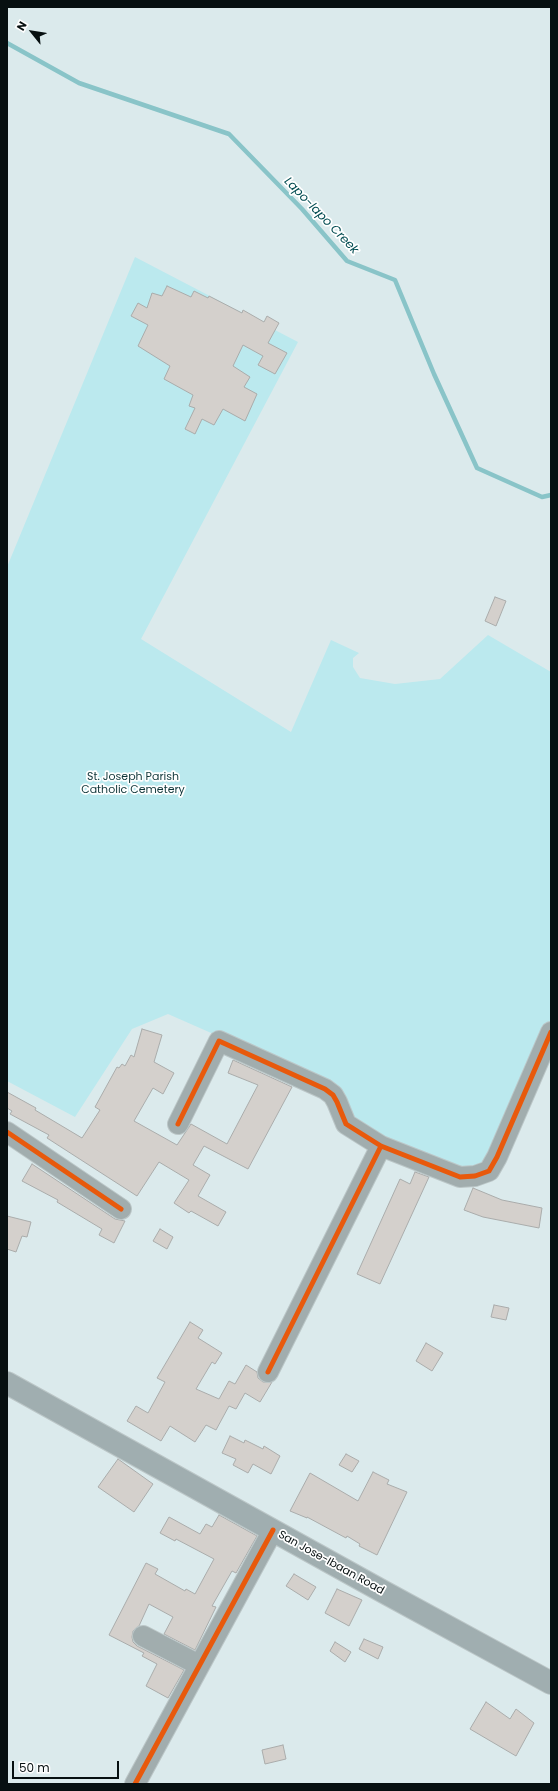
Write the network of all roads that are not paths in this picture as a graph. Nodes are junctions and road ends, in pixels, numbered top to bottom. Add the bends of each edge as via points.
1 (551, 1032) edge
2 (178, 1124) dead end
3 (7, 1132) edge
4 (381, 1146) junction
5 (121, 1209) dead end
6 (268, 1372) dead end
7 (7, 1383) edge
8 (272, 1530) junction
9 (143, 1636) dead end
10 (199, 1665) junction
11 (551, 1683) edge
12 (135, 1784) edge

1 - 4 street via 489,1171 475,1176 460,1177
2 - 4 street via 219,1041 325,1089 333,1095 346,1124
3 - 5 street
4 - 6 street
7 - 8 main road, San Jose-Ibaan Road
8 - 10 street
8 - 11 main road, San Jose-Ibaan Road
9 - 10 street
10 - 12 street

